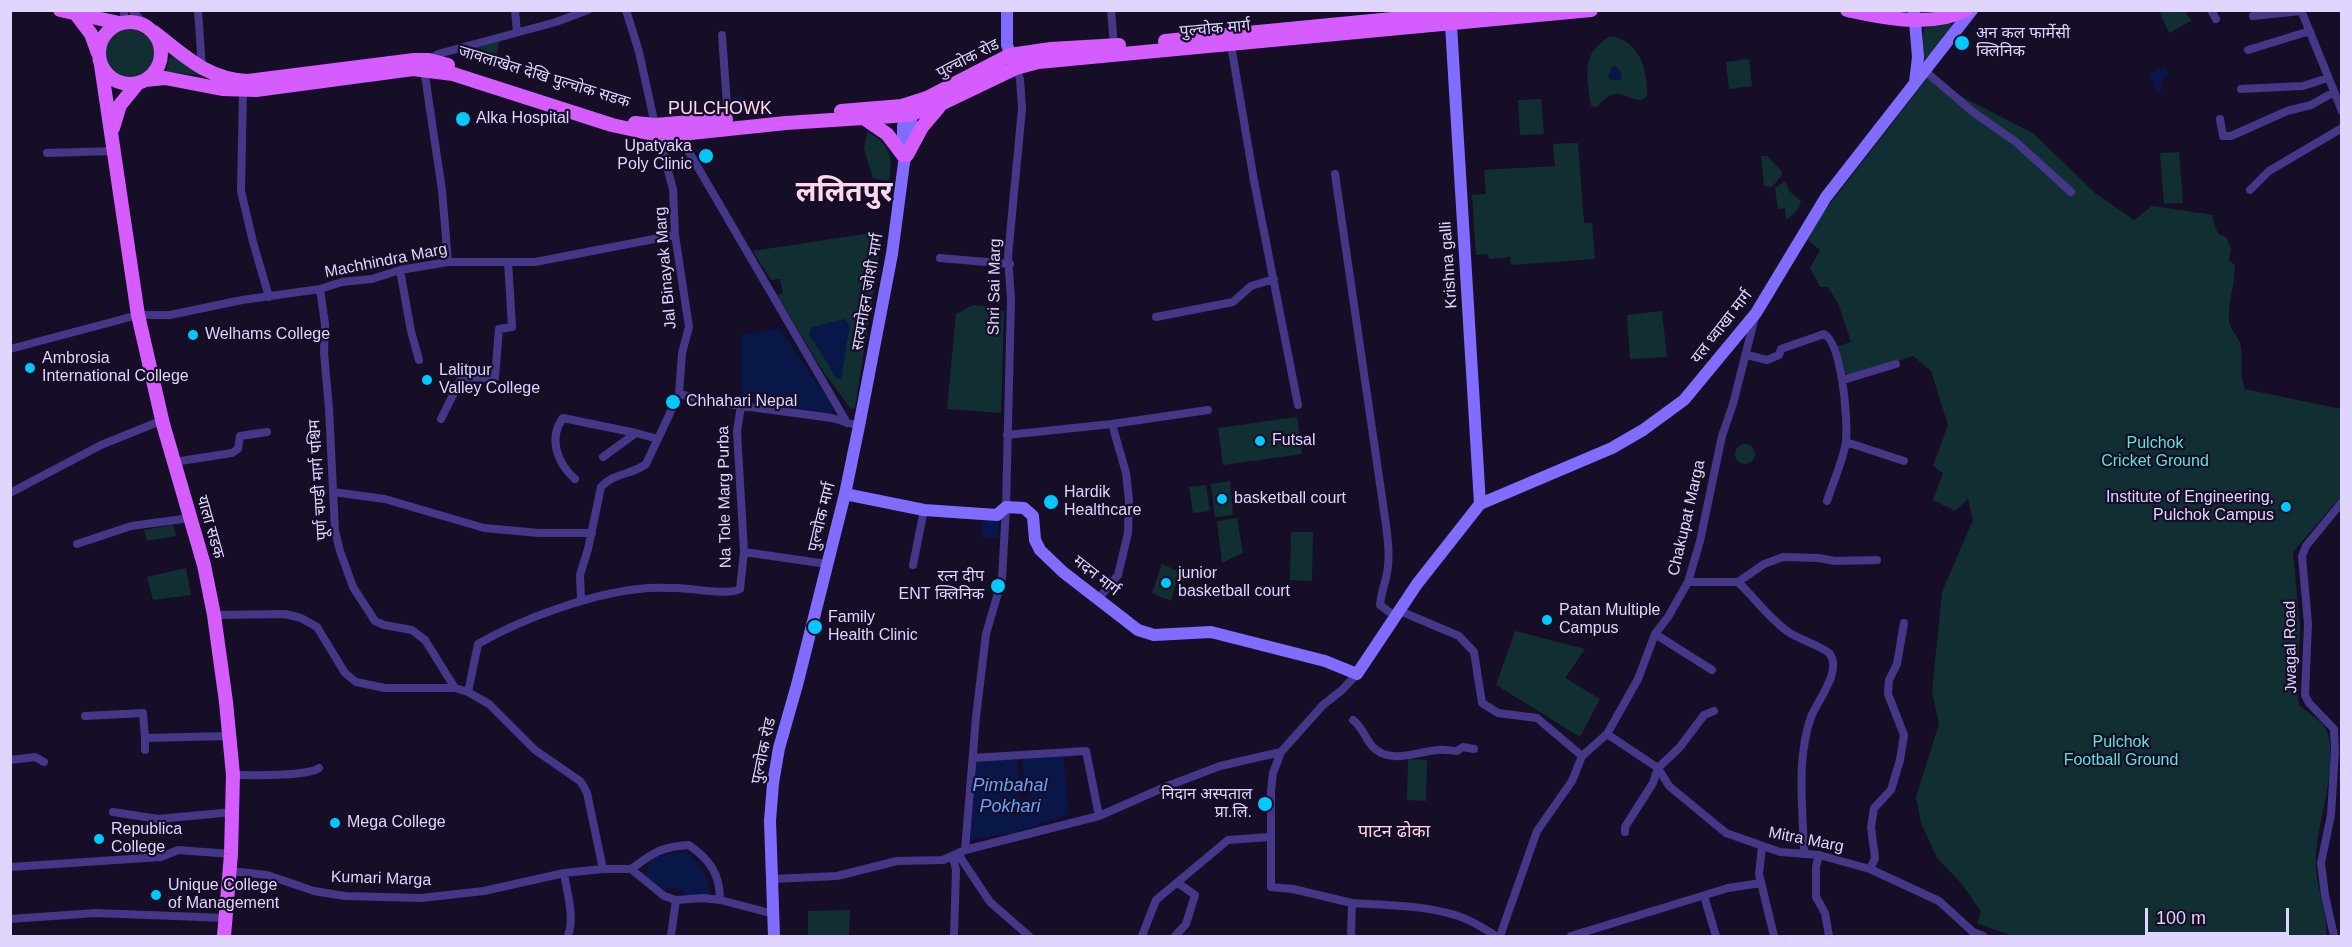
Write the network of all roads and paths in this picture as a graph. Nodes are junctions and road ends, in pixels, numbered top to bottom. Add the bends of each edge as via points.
1 (60, 10) edge
2 (198, 10) edge
3 (515, 10) edge
4 (588, 10) edge
5 (626, 10) edge
6 (1007, 10) edge
7 (1111, 10) edge
8 (1485, 10) edge
9 (1591, 10) edge
10 (1847, 10) edge
11 (1966, 10) edge
12 (1972, 10) edge
13 (2211, 10) edge
14 (2301, 11) edge
15 (76, 14) junction
16 (1914, 15) edge
17 (125, 16) edge
18 (2253, 16) dead end
19 (1393, 19) edge
20 (2216, 19) dead end
21 (1451, 25) junction
22 (149, 29) junction
23 (2310, 31) junction
24 (517, 32) junction
25 (722, 35) dead end
26 (1231, 45) junction
27 (1114, 46) junction
28 (2248, 50) dead end
29 (1053, 54) junction
30 (99, 59) junction
31 (1013, 62) junction
32 (426, 65) junction
33 (202, 68) junction
34 (1926, 71) junction
35 (2328, 78) junction
36 (142, 82) junction
37 (1914, 84) junction
38 (245, 85) junction
39 (2241, 89) dead end
40 (2334, 93) junction
41 (943, 103) junction
42 (906, 110) junction
43 (2342, 111) edge
44 (728, 119) junction
45 (866, 119) junction
46 (2220, 119) dead end
47 (2342, 128) edge
48 (659, 130) junction
49 (112, 132) junction
50 (679, 135) junction
51 (114, 151) junction
52 (48, 153) dead end
53 (905, 158) junction
54 (1335, 174) dead end
55 (2250, 190) dead end
56 (2071, 192) dead end
57 (675, 235) junction
58 (940, 258) dead end
59 (448, 262) junction
60 (508, 262) junction
61 (1010, 264) junction
62 (400, 270) junction
63 (1274, 279) junction
64 (320, 288) junction
65 (269, 297) junction
66 (1756, 313) junction
67 (138, 315) junction
68 (1156, 317) dead end
69 (10, 349) edge
70 (1747, 355) junction
71 (419, 360) dead end
72 (1896, 364) dead end
73 (1843, 380) junction
74 (679, 394) junction
75 (1298, 405) dead end
76 (741, 406) junction
77 (1208, 410) dead end
78 (441, 419) dead end
79 (163, 420) junction
80 (854, 424) junction
81 (1112, 424) junction
82 (267, 432) dead end
83 (636, 433) junction
84 (1007, 435) junction
85 (658, 438) junction
86 (1846, 442) junction
87 (603, 457) dead end
88 (1904, 461) dead end
89 (174, 462) junction
90 (574, 479) dead end
91 (333, 492) junction
92 (10, 493) edge
93 (845, 494) junction
94 (1827, 501) dead end
95 (2342, 502) edge
96 (1480, 504) junction
97 (1006, 507) junction
98 (924, 510) junction
99 (190, 518) junction
100 (592, 533) junction
101 (76, 544) dead end
102 (744, 552) junction
103 (1877, 560) dead end
104 (827, 564) junction
105 (913, 565) dead end
106 (1688, 582) junction
107 (1738, 582) junction
108 (1099, 598) junction
109 (581, 600) junction
110 (1398, 614) junction
111 (214, 615) junction
112 (814, 617) joint
113 (1904, 623) dead end
114 (1655, 634) junction
115 (1712, 670) dead end
116 (1357, 674) junction
117 (455, 688) junction
118 (468, 692) junction
119 (1714, 711) dead end
120 (85, 716) dead end
121 (1353, 720) dead end
122 (2338, 729) edge
123 (1607, 734) junction
124 (229, 736) junction
125 (144, 738) junction
126 (1474, 749) dead end
127 (145, 750) dead end
128 (1281, 753) junction
129 (1582, 756) junction
130 (974, 758) junction
131 (10, 760) edge
132 (44, 762) dead end
133 (319, 768) dead end
134 (1658, 768) junction
135 (233, 775) junction
136 (113, 812) dead end
137 (233, 812) junction
138 (1099, 816) junction
139 (1625, 832) dead end
140 (1270, 837) junction
141 (1762, 847) junction
142 (231, 854) junction
143 (959, 854) junction
144 (1804, 854) junction
145 (1819, 855) junction
146 (10, 867) edge
147 (603, 869) junction
148 (1870, 869) junction
149 (631, 870) junction
150 (230, 871) junction
151 (564, 873) junction
152 (772, 879) junction
153 (1178, 883) junction
154 (1761, 884) junction
155 (1704, 896) junction
156 (676, 900) junction
157 (720, 900) junction
158 (1352, 903) junction
159 (774, 914) junction
160 (226, 918) junction
161 (10, 919) edge
162 (224, 936) edge
163 (568, 936) edge
164 (671, 936) edge
165 (774, 936) edge
166 (954, 936) edge
167 (1029, 936) edge
168 (1142, 936) edge
169 (1175, 936) edge
170 (1351, 936) edge
171 (1498, 936) edge
172 (1575, 936) edge
173 (1716, 936) edge
174 (1774, 936) edge
175 (1829, 936) edge
176 (1983, 936) edge
177 (2334, 936) edge

1 - 15 main road
2 - 33 street
3 - 24 street
4 - 24 street
5 - 48 street, Jal Binayak Marg
6 - 31 street via 1006,35
7 - 27 street
8 - 19 main road, पुल्चोक मार्ग
9 - 21 main road, पुल्चोक मार्ग
10 - 16 main road via 1888,19
11 - 16 main road via 1945,17
12 - 34 street, यल ध्वाखा मार्ग
13 - 20 street
14 - 18 street
14 - 23 street
15 - 17 main road
15 - 30 main road via 91,34
16 - 37 street via 1918,57
17 - 22 main road
17 - 30 main road via 104,35
19 - 21 main road, पुल्चोक मार्ग
19 - 26 main road, पुल्चोक मार्ग
19 - 27 main road, पुल्चोक मार्ग
21 - 96 street, Krishna galli
22 - 33 main road
22 - 36 main road via 161,49 161,59 153,75
23 - 28 street
23 - 35 street
24 - 32 street via 438,54
25 - 44 street
26 - 29 main road, पुल्चोक मार्ग
26 - 63 street
27 - 29 main road, पुल्चोक मार्ग
29 - 31 main road
30 - 36 main road via 116,81
30 - 49 main road, याला सडक
31 - 41 main road
31 - 42 main road, पुल्चोक रोड
31 - 61 street, Shri Sai Marg via 1020,79 1022,109
32 - 38 main road
32 - 48 main road, जावलाखेल देखि पुल्चोक सडक
32 - 59 street
33 - 38 main road
34 - 37 street, यल ध्वाखा मार्ग
34 - 56 street via 1973,112 2016,142
35 - 39 street via 2297,87
35 - 40 street
36 - 38 main road via 173,79 222,89
36 - 49 main road via 120,105
37 - 66 street, यल ध्वाखा मार्ग via 1826,196
38 - 65 street via 241,191
40 - 43 street
40 - 46 street via 2231,136 2223,136
41 - 42 main road
41 - 53 main road via 922,127
42 - 44 main road, जावलाखेल देखि पुल्चोक सडक
42 - 45 main road
42 - 53 street, सत्यमोहन जोशी मार्ग via 913,125
44 - 48 main road, जावलाखेल देखि पुल्चोक सडक
45 - 50 main road
45 - 53 main road via 887,134
47 - 55 street via 2269,171
48 - 50 main road
48 - 57 street, Jal Binayak Marg via 676,205
49 - 51 main road, याला सडक
50 - 80 street
51 - 52 street
51 - 67 main road, याला सडक
53 - 80 street, सत्यमोहन जोशी मार्ग via 892,254
54 - 110 street via 1386,525 1389,558 1380,605
57 - 60 street, Machhindra Marg via 535,262
57 - 74 street, Jal Binayak Marg via 689,327 682,353
58 - 61 street
59 - 60 street, Machhindra Marg
59 - 62 street, Machhindra Marg
60 - 78 street via 512,327 499,329 495,378 462,377
61 - 84 street, Shri Sai Marg
62 - 64 street, Machhindra Marg
62 - 71 street
63 - 68 street via 1251,286 1233,302
63 - 75 street
64 - 65 street, Machhindra Marg
64 - 91 street, पूर्ण चण्डी मार्ग पश्चिम
65 - 67 street, Machhindra Marg via 170,315
66 - 70 street, Chakupat Marga
66 - 96 street, यल ध्वाखा मार्ग via 1684,400 1643,430 1612,448
67 - 69 street, Machhindra Marg
67 - 79 main road, याला सडक
70 - 73 street via 1767,360 1779,355 1780,349 1824,334 1830,339
70 - 106 street, Chakupat Marga via 1722,436
72 - 73 street
73 - 86 street
74 - 76 street
74 - 85 street
76 - 80 street via 832,417
76 - 102 street, Na Tole Marg Purba via 737,441
77 - 81 street
79 - 89 main road, याला सडक
79 - 92 street via 101,445
80 - 93 street, पुल्चोक मार्ग
81 - 84 street
81 - 108 street via 1126,473 1128,533 1118,575
82 - 89 street via 240,436 238,449 232,453
83 - 85 street
83 - 87 street
83 - 90 street via 563,418 555,433 556,448 565,470
84 - 97 street, Shri Sai Marg
85 - 100 street via 646,464 608,480 601,487
86 - 88 street
86 - 94 street
89 - 99 main road, याला सडक
91 - 100 street via 385,499 484,528
91 - 117 street, पूर्ण चण्डी मार्ग पश्चिम via 340,551 366,609 375,621 412,630 425,640
93 - 98 street
93 - 104 street, पुल्चोक मार्ग
95 - 122 street, Jwagal Road via 2302,556 2308,624 2305,695
96 - 110 street
97 - 98 street via 997,515
97 - 108 street, मदन मार्ग via 1028,510 1033,516 1040,550
97 - 130 street, Shri Sai Marg via 1002,579 986,634
98 - 105 street
99 - 101 street via 131,526
99 - 111 main road, याला सडक
100 - 109 street via 580,575
102 - 104 street
102 - 109 street, Na Tole Marg Purba via 737,591 639,588
103 - 107 street via 1783,557 1764,564
104 - 112 street, पुल्चोक मार्ग
106 - 107 street
106 - 114 street, Chakupat Marga
107 - 144 street via 1777,623 1832,658 1831,681 1805,735
108 - 116 street, मदन मार्ग via 1138,630 1154,635 1211,632 1325,661
109 - 118 street, Na Tole Marg Purba via 478,644
110 - 116 street
110 - 129 street via 1459,636 1474,652 1482,704 1498,713 1537,718
111 - 117 street via 285,614 301,618 317,627 345,673 356,682 385,688
111 - 124 main road, याला सडक
112 - 152 street, पुल्चोक रोड via 773,783
113 - 148 street via 1888,694 1904,735 1891,790 1874,808 1871,827 1875,858
114 - 115 street
114 - 123 street, Chakupat Marga via 1638,679
116 - 128 street via 1323,705
117 - 118 street
118 - 147 street via 489,704 535,750 580,780 587,793
119 - 134 street via 1704,716
120 - 125 street via 143,713
121 - 126 street via 1370,744 1384,754
122 - 177 street, Jwagal Road via 2331,815 2321,863
123 - 129 street, Chakupat Marga
123 - 134 street, Mitra Marg
124 - 125 street
124 - 135 main road, याला सडक
125 - 127 street
128 - 138 street via 1220,766
128 - 140 street via 1273,772
129 - 171 street, Chakupat Marga via 1572,781 1537,831
130 - 138 street via 1086,751
130 - 143 street, Shri Sai Marg
131 - 132 street via 35,757
133 - 135 street via 291,774
134 - 139 street
134 - 141 street, Mitra Marg via 1669,786 1726,833
135 - 137 main road, याला सडक
136 - 137 street via 158,819
137 - 142 main road, याला सडक
138 - 143 street
140 - 153 street via 1228,840
140 - 158 street via 1271,887
141 - 144 street, Mitra Marg
141 - 154 street
142 - 146 street via 178,850 161,857
142 - 150 main road, याला सडक
143 - 152 street via 931,861 897,861 837,876
143 - 166 street, Shri Sai Marg
143 - 167 street via 990,902
144 - 145 street, Mitra Marg
145 - 148 street, Mitra Marg
145 - 175 street via 1816,897 1825,913
147 - 149 street, Kumari Marga
147 - 151 street, Kumari Marga
148 - 176 street, Mitra Marg via 1939,901 1972,932
149 - 156 street via 664,896
149 - 157 street via 664,848 689,845 701,853 717,876
150 - 151 street, Kumari Marga via 267,875 314,891 345,896 421,898 484,891
150 - 160 main road, याला सडक
151 - 163 street via 570,909
152 - 159 street, पुल्चोक रोड
153 - 168 street via 1156,900
153 - 169 street via 1195,895 1186,924
154 - 155 street via 1736,886
154 - 174 street
155 - 172 street
155 - 173 street
156 - 157 street
156 - 164 street
157 - 159 street
158 - 170 street
158 - 171 street via 1454,914
159 - 165 street, पुल्चोक रोड
160 - 161 street via 96,913
160 - 162 main road, याला सडक

